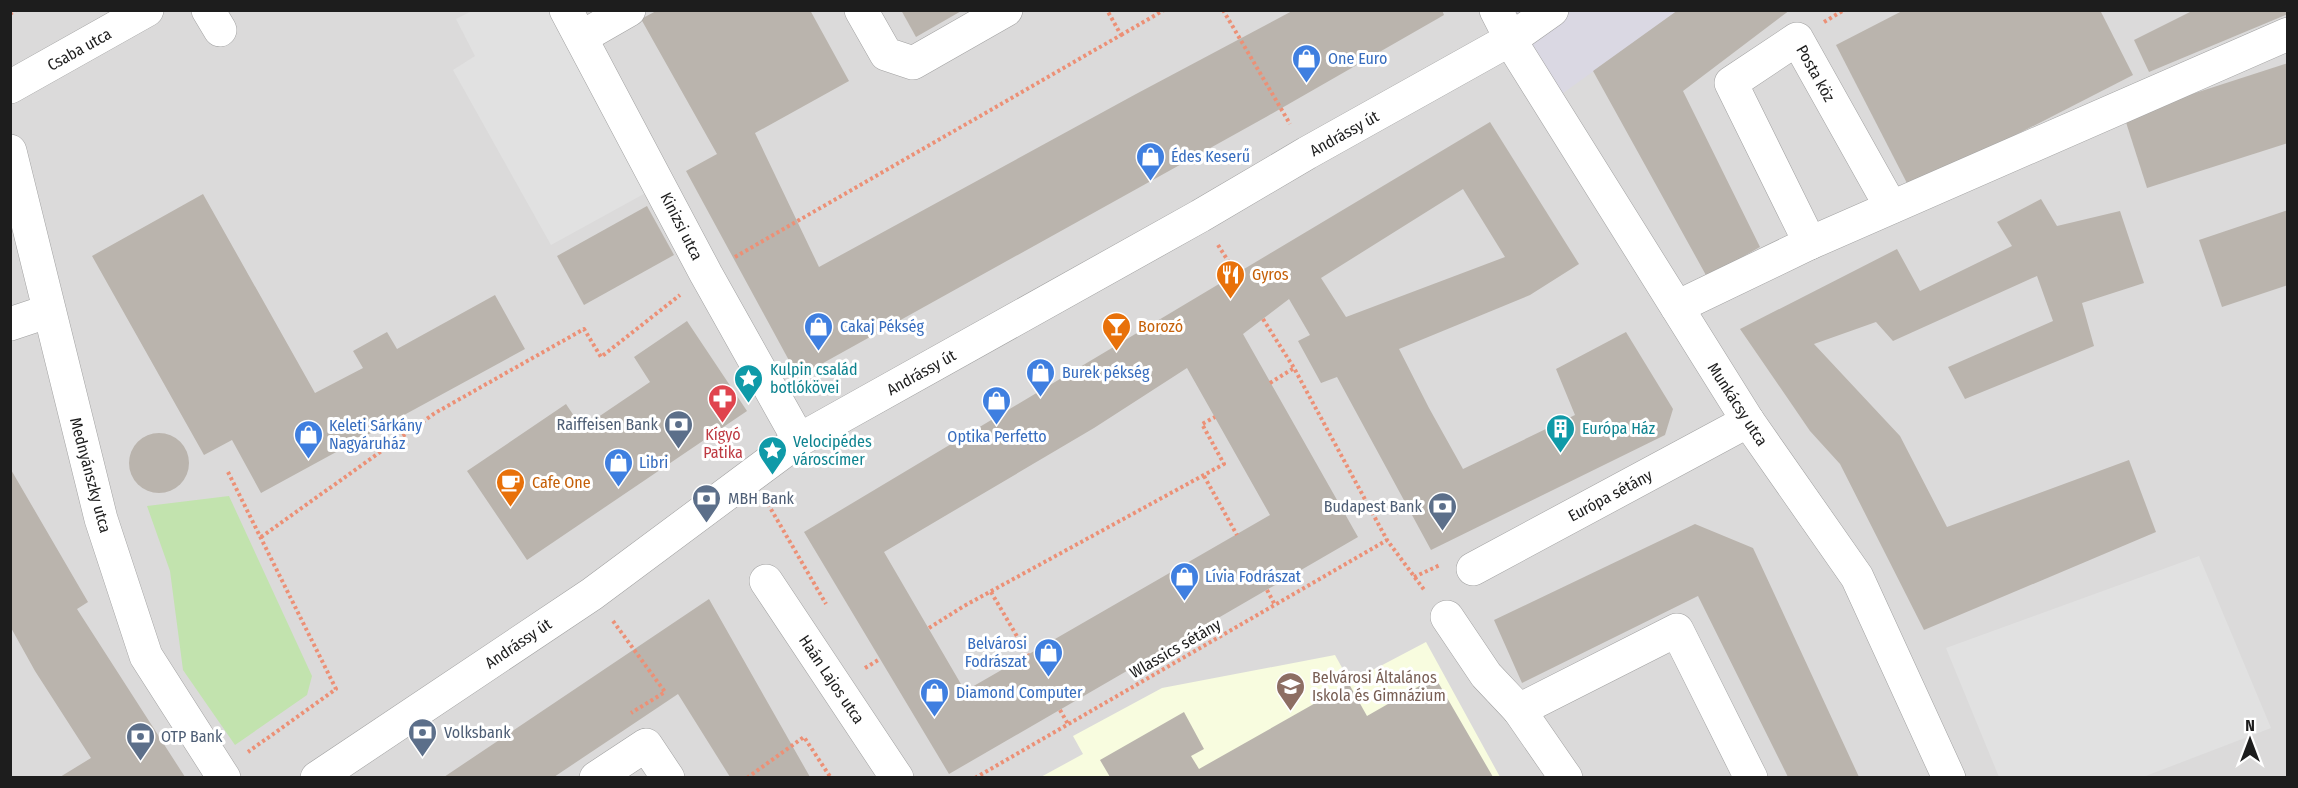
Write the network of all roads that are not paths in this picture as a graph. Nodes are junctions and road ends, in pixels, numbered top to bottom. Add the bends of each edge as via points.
1 (147, 10) edge
2 (629, 10) edge
3 (861, 10) edge
4 (1006, 10) edge
5 (1496, 10) edge
6 (1552, 10) edge
7 (574, 24) edge
8 (2288, 34) edge
9 (1510, 39) junction
10 (10, 87) edge
11 (10, 151) edge
12 (1891, 207) junction
13 (1810, 243) junction
14 (1677, 307) junction
15 (49, 311) junction
16 (10, 324) edge
17 (1748, 422) junction
18 (799, 440) junction
19 (1458, 566) road end
20 (766, 581) dead end
21 (1447, 617) dead end
22 (1519, 710) junction
23 (222, 774) edge
24 (317, 777) edge
25 (596, 777) edge
26 (668, 777) edge
27 (897, 777) edge
28 (1566, 777) edge
29 (1751, 777) edge
30 (1949, 777) edge

1 - 10 street, Csaba utca
2 - 7 street
3 - 4 street via 886,54 913,63
5 - 9 street, Munkácsy utca
6 - 9 street, Andrássy út
7 - 18 street, Kinizsi utca
8 - 12 street
9 - 14 street, Munkácsy utca
9 - 18 street, Andrássy út
11 - 15 street, Mednyánszky utca
12 - 13 street
12 - 13 street, Posta köz via 1797,39 1731,83
13 - 14 street
14 - 17 street, Munkácsy utca
15 - 16 street
15 - 23 street, Mednyánszky utca via 101,519 146,656
17 - 19 street, Európa sétány
17 - 30 street, Munkácsy utca via 1857,577
18 - 24 street, Andrássy út via 592,594
20 - 27 street, Haán Lajos utca
21 - 22 street via 1486,675
22 - 28 street
22 - 29 street via 1677,630
25 - 26 street via 646,745

